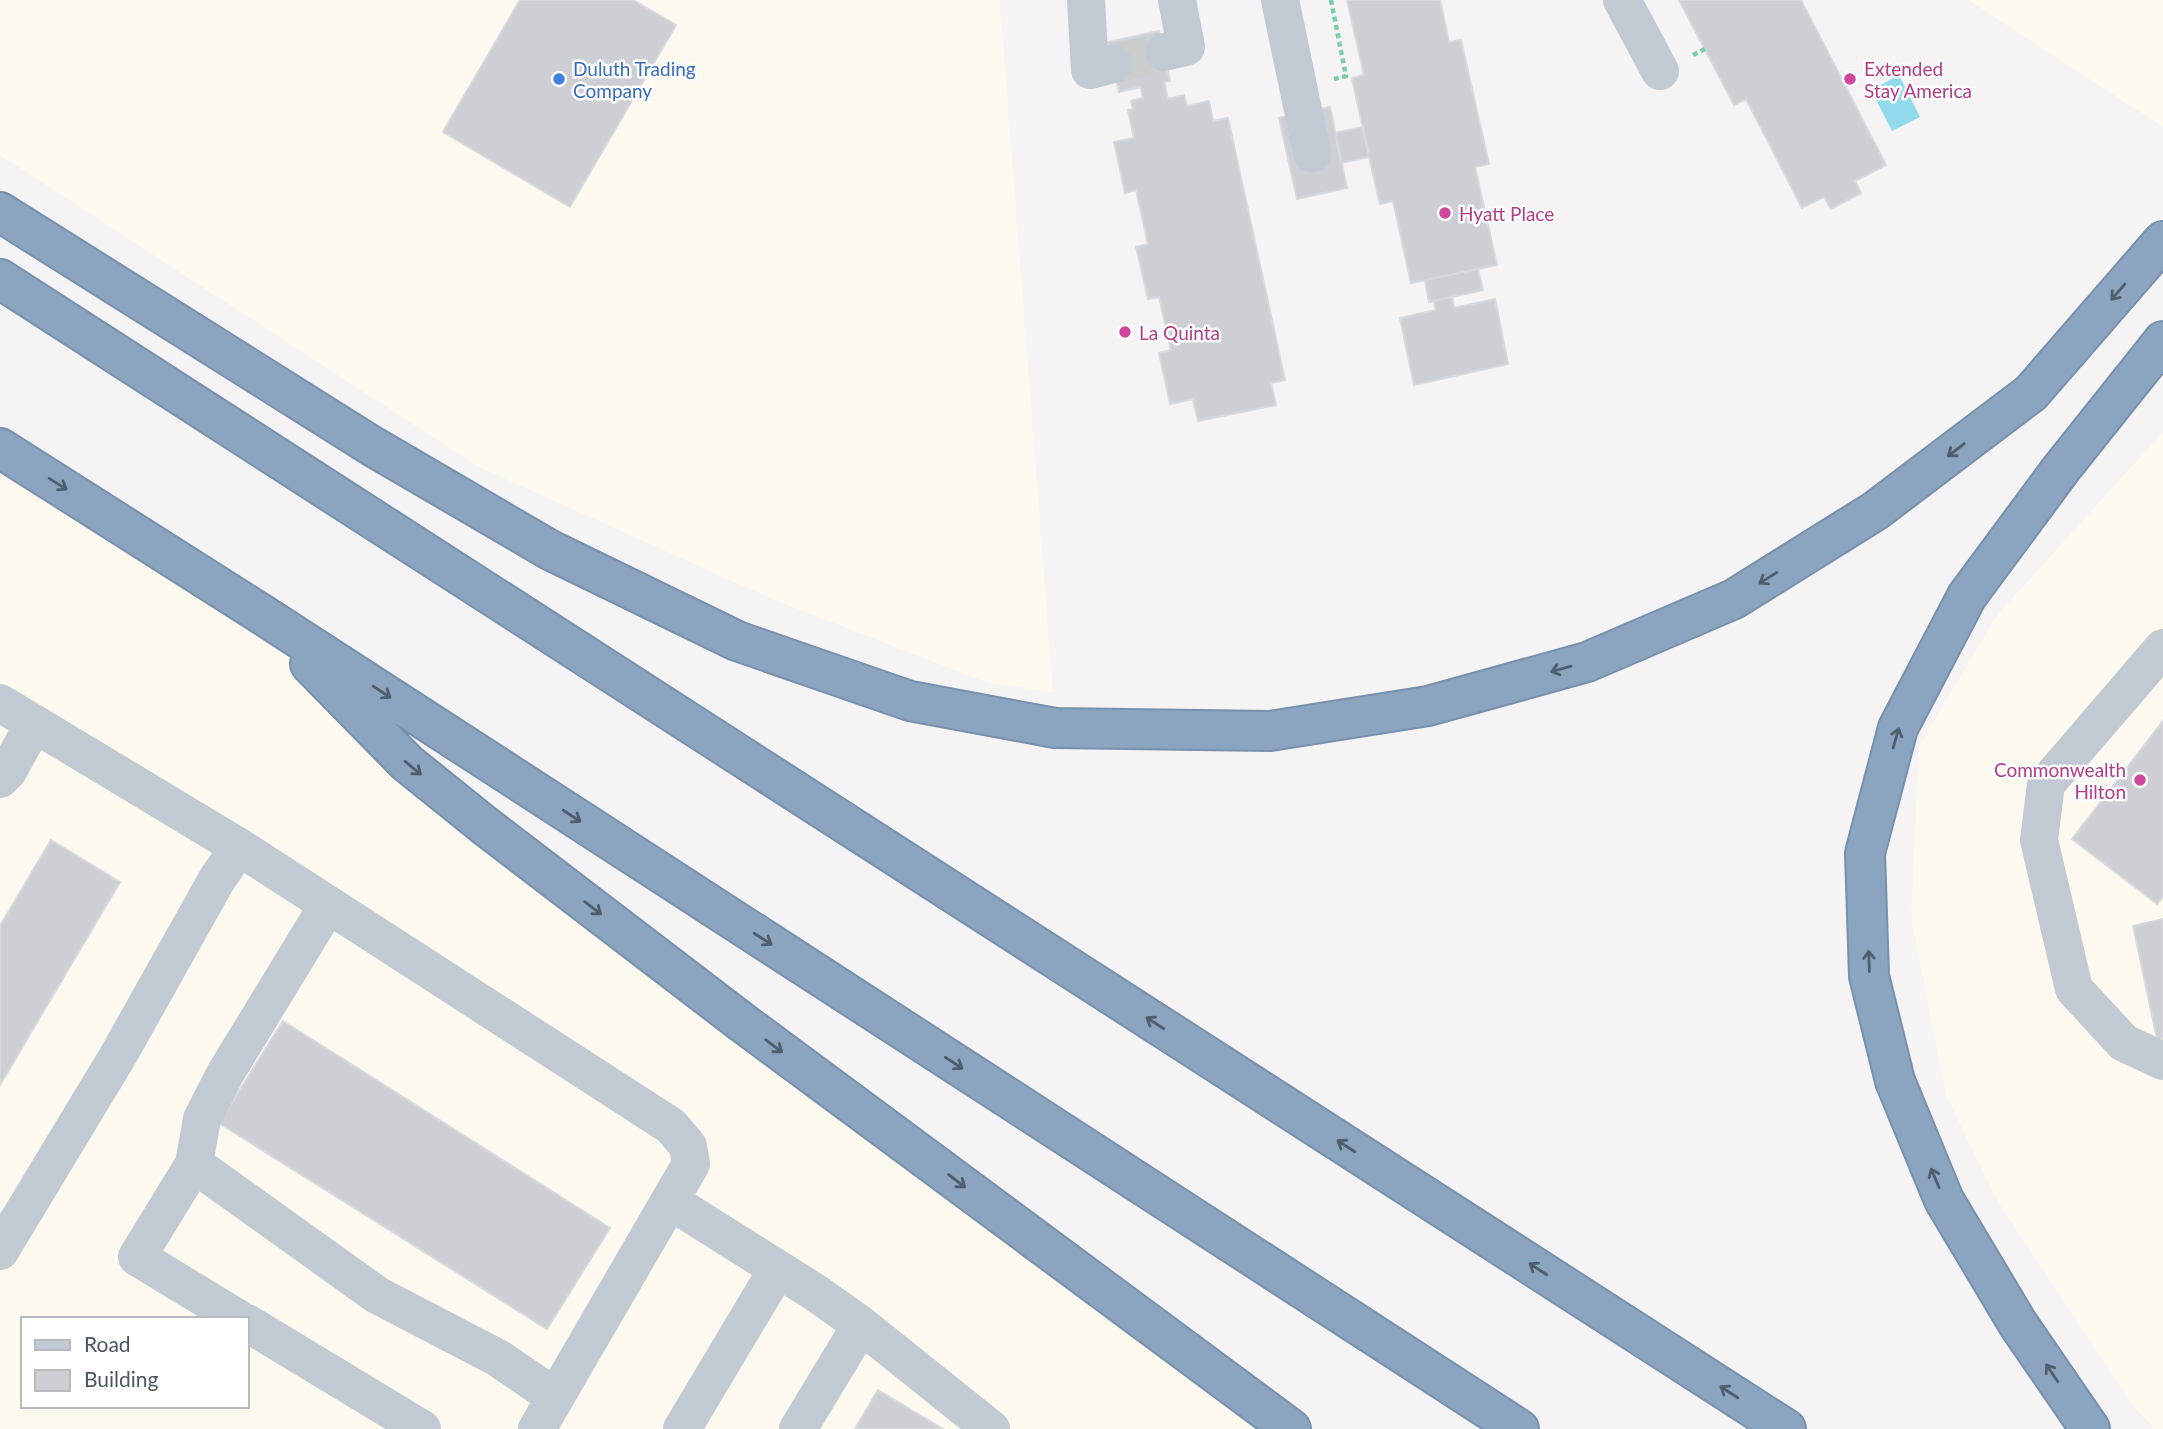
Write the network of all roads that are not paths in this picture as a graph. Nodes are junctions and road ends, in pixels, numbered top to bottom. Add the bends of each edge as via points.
1 (1086, 0) edge
2 (1177, 0) edge
3 (1280, 0) edge
4 (1622, 0) edge
5 (1164, 52) tunnel mouth
6 (1113, 64) tunnel mouth
7 (1660, 71) dead end
8 (1312, 153) dead end
9 (0, 212) edge
10 (2163, 241) edge
11 (0, 279) edge
12 (2163, 341) edge
13 (0, 448) edge
14 (263, 615) junction
15 (2163, 648) edge
16 (0, 704) edge
17 (34, 724) junction
18 (0, 779) edge
19 (239, 847) junction
20 (328, 905) junction
21 (2163, 1061) edge
22 (194, 1164) junction
23 (670, 1201) junction
24 (0, 1251) edge
25 (777, 1270) junction
26 (236, 1317) edge
27 (248, 1324) edge
28 (861, 1325) junction
29 (546, 1413) edge
30 (422, 1429) edge
31 (682, 1429) edge
32 (799, 1429) edge
33 (991, 1429) edge
34 (1291, 1429) edge
35 (1519, 1429) edge
36 (1786, 1429) edge
37 (2090, 1429) edge

1 - 6 lane via 1090,70
2 - 5 lane via 1186,47
3 - 8 lane
4 - 7 lane
10 -> 9 highway via 2031,393 1875,512 1734,599 1587,662 1428,706 1270,731 1109,729 1055,728 911,701 737,641 551,551 372,446
36 -> 11 highway
37 -> 12 highway via 2018,1324 1944,1200 1895,1081 1869,976 1865,853 1898,727 1967,596
13 -> 14 highway
14 -> 34 highway via 407,763 484,825
14 -> 35 highway
15 - 21 lane via 2046,785 2039,840 2074,989 2124,1043
16 - 17 lane
17 - 18 lane
17 - 19 lane
19 - 20 lane
19 - 24 lane
20 - 22 lane via 219,1085 202,1119
20 - 23 lane via 671,1126 688,1146 691,1164
22 - 26 lane via 137,1257
22 - 29 lane via 377,1295 498,1358
23 - 25 lane
23 - 29 lane
25 - 28 lane
25 - 31 lane
27 - 30 lane
28 - 32 lane
28 - 33 lane

